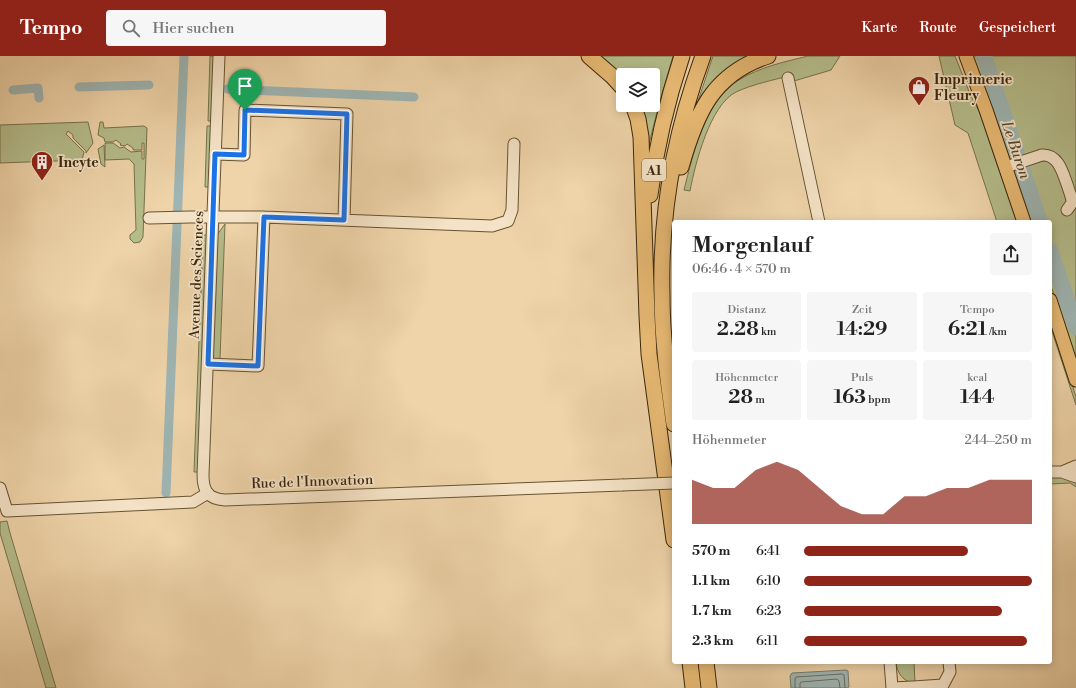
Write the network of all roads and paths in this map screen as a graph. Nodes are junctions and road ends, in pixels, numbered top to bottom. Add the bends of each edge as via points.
1 (219, 56) edge
2 (589, 56) edge
3 (682, 56) edge
4 (703, 56) edge
5 (768, 56) edge
6 (966, 56) edge
7 (788, 78) dead end
8 (616, 80) edge
9 (636, 112) edge
10 (514, 144) dead end
11 (215, 154) junction
12 (1008, 166) junction
13 (1067, 210) dead end
14 (213, 217) junction
15 (264, 217) junction
16 (154, 218) dead end
17 (344, 220) junction
18 (819, 220) edge
19 (1023, 220) edge
20 (662, 266) junction
21 (646, 288) junction
22 (1052, 306) edge
23 (208, 364) junction
24 (1076, 380) edge
25 (672, 407) edge
26 (1076, 466) edge
27 (1052, 472) edge
28 (1062, 472) junction
29 (1076, 477) edge
30 (672, 483) edge
31 (0, 488) edge
32 (208, 494) junction
33 (672, 525) edge
34 (685, 664) edge
35 (690, 664) edge
36 (706, 664) edge
37 (890, 664) edge
38 (949, 664) edge
39 (685, 688) edge
40 (693, 688) edge
41 (709, 688) edge
42 (892, 688) edge

1 - 11 street, Avenue des Sciences
2 - 8 highway
3 - 21 highway, A1 via 655,161 647,233
4 - 20 highway, A1 via 683,117 673,164
5 - 20 highway via 740,68 727,77 712,93 700,114 680,173
6 - 12 main road
7 - 18 street
9 - 21 highway via 641,137
10 - 17 street via 512,210 508,221 492,226
11 - 14 street, Avenue des Sciences
11 - 17 street via 244,155 245,110 347,114
12 - 13 street via 1046,155 1054,159 1060,165 1071,197 1071,205
12 - 19 main road
14 - 15 street
14 - 16 street
14 - 23 street, Avenue des Sciences
15 - 17 street
15 - 23 street via 258,366
20 - 25 highway, A1 via 663,330
21 - 33 highway, A1 via 652,378
22 - 24 main road
23 - 32 street, Avenue des Sciences via 203,482
26 - 28 street
27 - 28 street
28 - 29 street
30 - 32 street, Rue de l'Innovation, bridge via 225,500
31 - 32 street via 7,511 193,502
34 - 39 highway
35 - 40 highway
36 - 41 highway
37 - 42 street
38 - 42 street via 950,672 943,685

